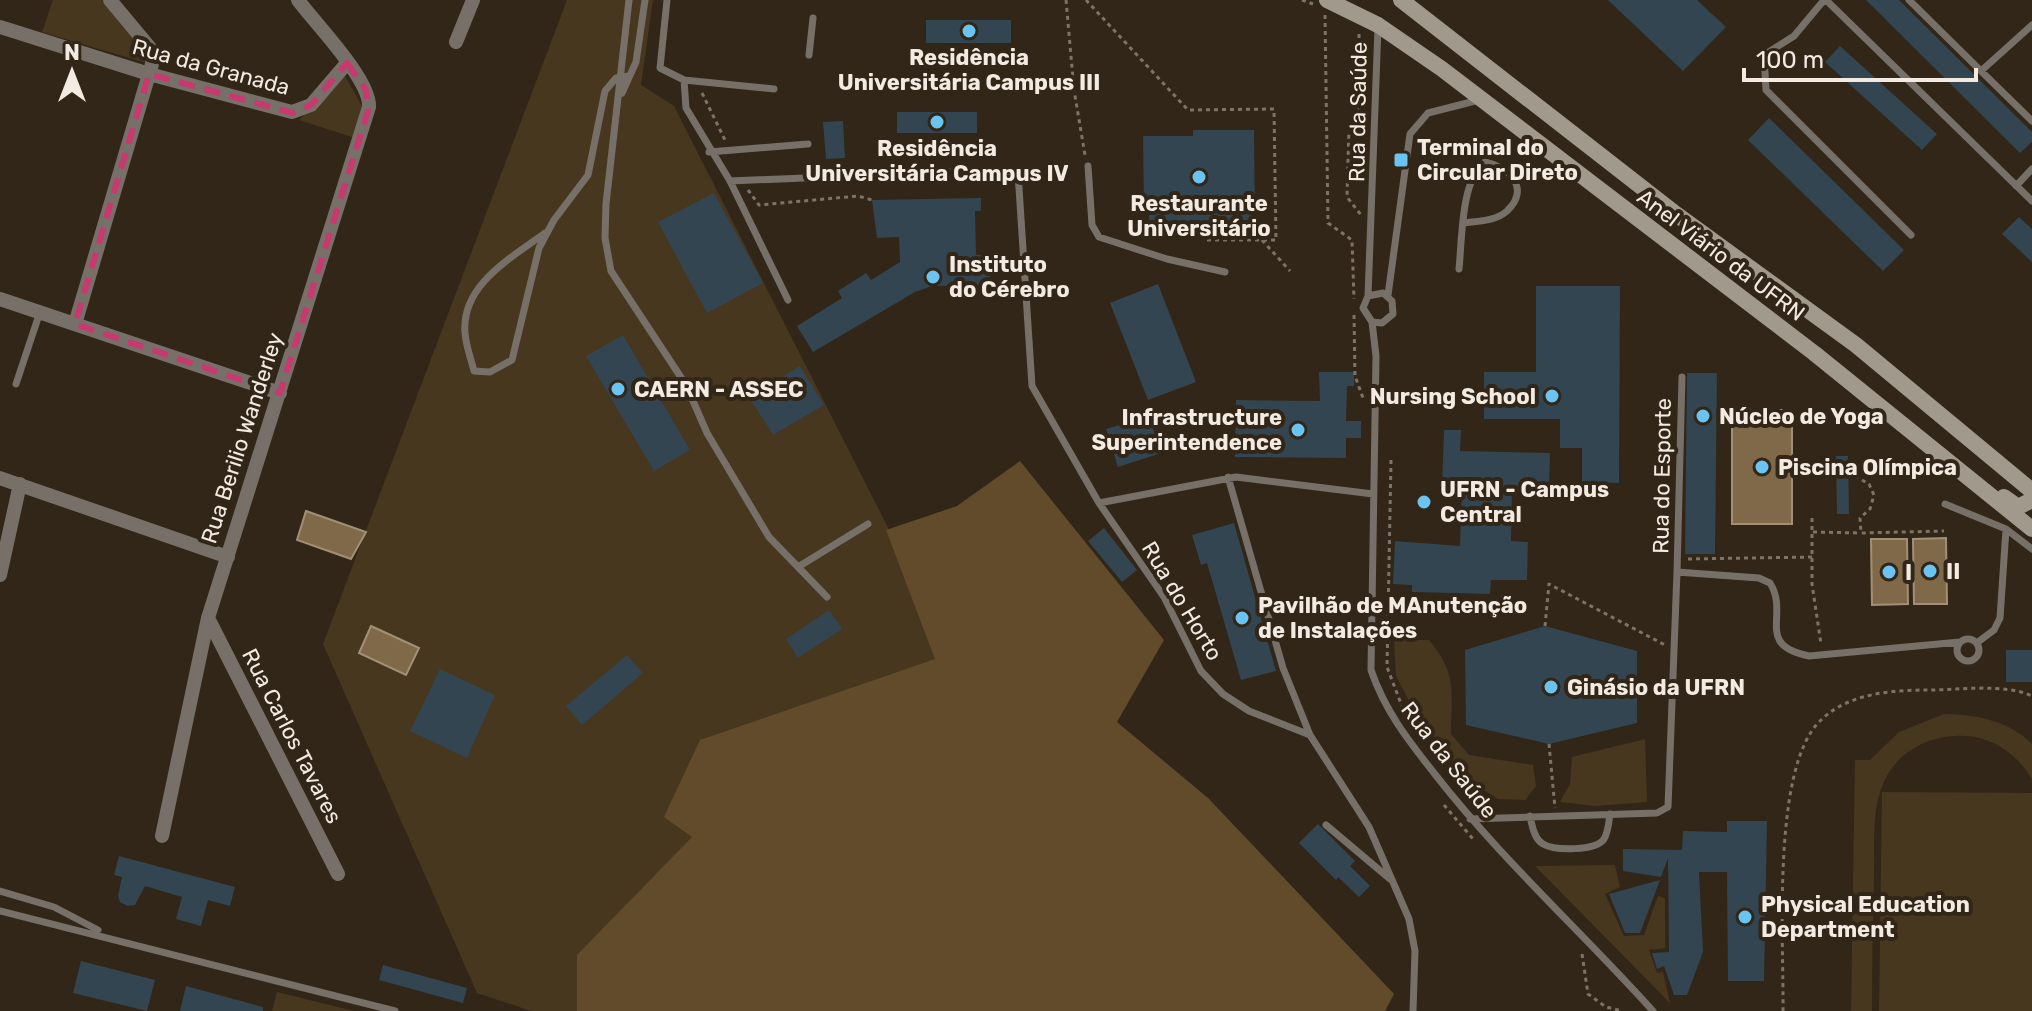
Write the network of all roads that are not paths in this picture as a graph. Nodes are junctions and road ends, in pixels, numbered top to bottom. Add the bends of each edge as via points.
1 (110, 0) edge
2 (298, 0) edge
3 (473, 0) edge
4 (629, 0) edge
5 (645, 0) edge
6 (667, 0) edge
7 (1401, 0) edge
8 (1825, 0) edge
9 (1909, 0) edge
10 (1327, 7) edge
11 (813, 18) dead end
12 (1378, 25) junction
13 (2032, 25) edge
14 (0, 27) edge
15 (456, 42) dead end
16 (809, 55) dead end
17 (347, 63) junction
18 (1981, 71) junction
19 (149, 74) junction
20 (625, 76) junction
21 (684, 80) junction
22 (774, 89) dead end
23 (1481, 100) junction
24 (2032, 121) edge
25 (808, 144) dead end
26 (709, 152) junction
27 (1088, 166) road end
28 (2032, 169) edge
29 (730, 181) junction
30 (2016, 186) junction
31 (2032, 201) edge
32 (1464, 223) junction
33 (545, 233) junction
34 (1911, 235) dead end
35 (1459, 269) dead end
36 (1225, 272) dead end
37 (1388, 295) junction
38 (1368, 296) junction
39 (0, 299) edge
40 (788, 300) dead end
41 (40, 312) junction
42 (1372, 322) junction
43 (75, 324) junction
44 (1682, 377) dead end
45 (16, 384) dead end
46 (280, 393) junction
47 (1228, 477) junction
48 (0, 478) edge
49 (20, 484) junction
50 (1978, 484) junction
51 (2032, 491) edge
52 (1373, 494) junction
53 (2032, 500) edge
54 (1099, 503) junction
55 (1945, 504) dead end
56 (868, 524) dead end
57 (2006, 529) junction
58 (2032, 529) edge
59 (2032, 549) edge
60 (228, 557) junction
61 (798, 567) junction
62 (1677, 572) junction
63 (0, 575) edge
64 (827, 597) dead end
65 (208, 618) junction
66 (1960, 642) junction
67 (1978, 642) junction
68 (1310, 735) junction
69 (1610, 814) junction
70 (1530, 816) junction
71 (1470, 819) junction
72 (1326, 825) dead end
73 (162, 836) dead end
74 (338, 874) dead end
75 (1392, 880) junction
76 (0, 891) edge
77 (54, 907) junction
78 (0, 911) edge
79 (48, 922) junction
80 (111, 937) junction
81 (395, 1011) edge
82 (1413, 1011) edge
83 (1653, 1011) edge

1 - 19 street via 155,54
2 - 17 street, Rua Berilio Wanderley
3 - 15 street
4 - 20 lane
5 - 20 lane via 640,47
6 - 21 lane via 660,68
7 - 51 main road, Anel Viário da UFRN via 1676,214 1856,345
8 - 30 lane
8 - 34 lane via 1794,36 1764,55 1766,90
9 - 18 lane
10 - 12 main road, Anel Viário da UFRN
11 - 16 lane
12 - 23 main road, Anel Viário da UFRN
12 - 38 lane, Rua da Saúde
13 - 18 lane
14 - 19 street, Rua da Granada
17 - 19 street, Rua da Granada via 311,105 294,112
17 - 46 street, Rua Berilio Wanderley via 366,90 369,107
18 - 24 lane
19 - 43 street
20 - 33 lane via 605,91 588,175
20 - 61 lane via 606,204 611,271 686,385 707,433 769,537
21 - 22 lane
21 - 26 lane via 686,108
23 - 37 lane via 1428,113 1410,134
23 - 50 main road, Anel Viário da UFRN
25 - 26 lane
26 - 29 lane
27 - 36 lane via 1096,235
28 - 30 lane
29 - 40 lane
29 - 54 lane, Rua do Horto via 1018,173 1032,386
30 - 31 lane
32 - 32 lane via 1477,167 1485,162 1501,165 1517,179 1518,191 1508,210 1492,220
32 - 35 lane
33 - 33 lane via 512,360 490,372 474,371 465,333 478,288
37 - 38 lane
37 - 42 lane via 1393,314 1382,323
38 - 42 lane, Rua da Saúde via 1363,308
39 - 41 street
41 - 43 street
41 - 45 lane
42 - 52 lane, Rua da Saúde
43 - 46 street
44 - 62 lane, Rua do Esporte
46 - 60 street, Rua Berilio Wanderley
47 - 52 lane
47 - 54 lane
47 - 68 lane via 1283,668
48 - 49 street
49 - 60 street
49 - 63 street
50 - 53 main road via 2018,507
50 - 58 main road, Anel Viário da UFRN
52 - 71 lane, Rua da Saúde via 1371,670 1392,719
54 - 68 lane, Rua do Horto via 1164,597 1201,671 1249,711
55 - 57 lane
56 - 61 lane
57 - 59 lane
57 - 67 lane via 2000,618
60 - 65 street, Rua Berilio Wanderley
61 - 64 lane
62 - 66 lane, Rua do Esporte via 1770,583 1781,645 1809,656
62 - 69 lane via 1668,807 1657,813
65 - 73 street, Rua Berilio Wanderley
65 - 74 street, Rua Carlos Tavares
66 - 67 lane
66 - 67 lane via 1956,650 1968,661 1979,654
68 - 75 lane via 1369,827
69 - 70 lane
69 - 70 lane via 1605,839 1595,846 1560,848 1543,844
70 - 71 lane
71 - 83 lane, Rua da Saúde
72 - 75 lane
75 - 82 lane via 1409,919 1415,951
76 - 77 lane
77 - 79 lane
77 - 80 lane
78 - 79 lane
79 - 80 lane
80 - 81 lane

